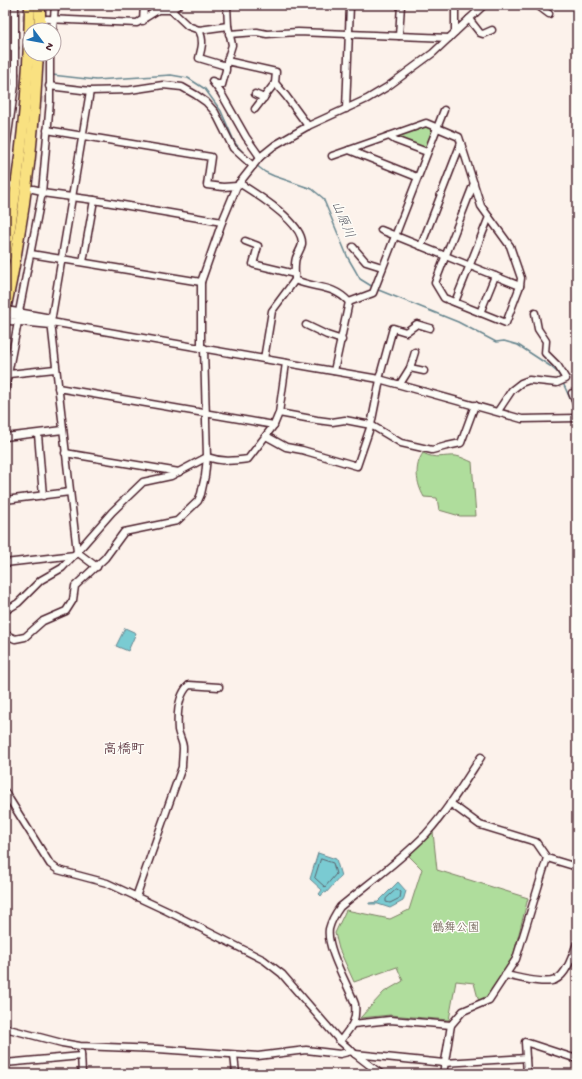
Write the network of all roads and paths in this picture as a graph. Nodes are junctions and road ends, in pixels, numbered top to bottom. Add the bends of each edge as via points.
1 (15, 5) edge
2 (30, 5) edge
3 (40, 5) edge
4 (55, 5) edge
5 (144, 5) edge
6 (179, 5) edge
7 (227, 5) edge
8 (350, 5) edge
9 (401, 5) edge
10 (455, 5) edge
11 (484, 5) edge
12 (536, 5) edge
13 (168, 8) edge
14 (549, 14) dead end
15 (15, 17) junction
16 (22, 17) tunnel mouth
17 (47, 19) tunnel mouth
18 (469, 19) junction
19 (55, 20) junction
20 (143, 21) junction
21 (40, 22) edge
22 (228, 26) junction
23 (199, 30) junction
24 (492, 30) dead end
25 (455, 32) junction
26 (348, 33) junction
27 (229, 34) junction
28 (399, 36) junction
29 (449, 38) junction
30 (5, 46) edge
31 (15, 48) junction
32 (38, 62) edge
33 (50, 62) edge
34 (226, 64) junction
35 (15, 75) junction
36 (5, 77) edge
37 (275, 83) junction
38 (15, 86) junction
39 (49, 86) junction
40 (5, 88) edge
41 (90, 91) junction
42 (255, 94) dead end
43 (264, 98) junction
44 (256, 109) dead end
45 (346, 109) junction
46 (444, 110) dead end
47 (308, 126) junction
48 (437, 127) junction
49 (47, 130) junction
50 (6, 132) edge
51 (83, 136) junction
52 (389, 136) junction
53 (461, 143) junction
54 (349, 150) junction
55 (427, 152) junction
56 (5, 155) edge
57 (332, 156) dead end
58 (260, 157) junction
59 (252, 166) junction
60 (417, 177) junction
61 (474, 183) junction
62 (238, 185) junction
63 (33, 189) dead end
64 (42, 192) junction
65 (72, 197) junction
66 (94, 200) junction
67 (489, 217) junction
68 (222, 222) junction
69 (381, 230) dead end
70 (395, 235) junction
71 (245, 241) dead end
72 (421, 246) junction
73 (353, 247) dead end
74 (31, 254) junction
75 (445, 256) junction
76 (5, 257) edge
77 (61, 259) junction
78 (84, 262) junction
79 (470, 266) junction
80 (382, 267) junction
81 (495, 276) junction
82 (295, 277) junction
83 (201, 282) junction
84 (520, 286) junction
85 (349, 302) junction
86 (455, 302) junction
87 (19, 312) junction
88 (480, 313) junction
89 (535, 313) dead end
90 (10, 315) edge
91 (18, 322) junction
92 (51, 322) junction
93 (306, 325) dead end
94 (430, 328) dead end
95 (342, 340) junction
96 (203, 348) junction
97 (415, 352) dead end
98 (264, 359) junction
99 (286, 363) junction
100 (410, 368) junction
101 (55, 369) junction
102 (334, 371) junction
103 (424, 371) dead end
104 (8, 374) junction
105 (379, 379) junction
106 (400, 384) junction
107 (58, 388) junction
108 (5, 390) edge
109 (572, 393) dead end
110 (475, 405) junction
111 (577, 406) edge
112 (498, 411) junction
113 (279, 413) junction
114 (206, 414) junction
115 (576, 418) edge
116 (371, 425) junction
117 (274, 426) junction
118 (63, 430) junction
119 (38, 434) junction
120 (266, 436) junction
121 (5, 437) edge
122 (65, 453) junction
123 (207, 457) junction
124 (179, 472) junction
125 (70, 492) junction
126 (43, 496) junction
127 (5, 500) edge
128 (76, 554) junction
129 (5, 563) edge
130 (97, 567) junction
131 (5, 610) edge
132 (5, 634) edge
133 (219, 686) dead end
134 (481, 757) dead end
135 (5, 792) edge
136 (450, 803) junction
137 (547, 858) junction
138 (577, 867) edge
139 (136, 897) junction
140 (577, 943) edge
141 (505, 975) junction
142 (353, 1024) junction
143 (451, 1025) junction
144 (5, 1028) edge
145 (340, 1041) junction
146 (80, 1046) junction
147 (354, 1053) junction
148 (234, 1055) junction
149 (81, 1056) junction
150 (526, 1058) junction
151 (577, 1059) edge
152 (5, 1063) edge
153 (444, 1063) junction
154 (376, 1073) edge
155 (82, 1074) edge
156 (236, 1074) edge
157 (443, 1074) edge
158 (527, 1074) edge

1 - 15 street
2 - 76 highway via 25,106
3 - 21 highway
4 - 19 street
5 - 20 street
6 - 13 street
7 - 22 street
8 - 26 street
9 - 28 street
10 - 25 street
11 - 18 street
12 - 14 street
13 - 20 street via 158,10
13 - 23 street via 188,26
15 - 16 street
15 - 31 street
17 - 19 street
18 - 24 street via 480,33
18 - 25 street
19 - 20 street via 137,23
22 - 23 street
22 - 27 street
23 - 34 street via 202,37 199,58
25 - 29 street
26 - 27 street
26 - 28 street
26 - 45 street
27 - 34 street via 232,44
28 - 29 street
29 - 45 street via 392,83
30 - 31 street
31 - 35 street
32 - 90 highway via 35,108
33 - 39 street
34 - 37 street via 276,72
34 - 58 street via 222,85 212,80
35 - 36 street
35 - 38 street
37 - 43 street
37 - 47 street
38 - 40 street
38 - 50 street via 16,96
39 - 41 street
39 - 49 street
41 - 51 street
41 - 59 street via 130,90 163,85 182,88 206,102 215,112 233,148
42 - 43 street
43 - 44 street
45 - 47 street
46 - 48 street
47 - 58 street
48 - 52 street via 426,123
48 - 53 street via 459,137
48 - 55 street
49 - 51 street
49 - 64 street
50 - 56 street
51 - 62 street via 211,157 207,185
51 - 65 street
52 - 54 street
52 - 55 street
53 - 61 street
53 - 72 street
54 - 57 street
54 - 60 street
55 - 60 street
58 - 59 street
59 - 62 street
60 - 70 street
61 - 67 street via 481,206
61 - 75 street
62 - 68 street
62 - 82 street via 274,206 302,237 302,245 296,259
63 - 64 street
64 - 65 street
64 - 74 street
65 - 66 street
65 - 77 street
66 - 68 street
66 - 78 street
67 - 79 street
67 - 84 street via 510,246 521,278
68 - 83 street
69 - 70 street
70 - 72 street
70 - 80 street
71 - 82 street via 258,246 253,264
72 - 75 street
73 - 80 street via 366,262
74 - 77 street
74 - 87 street
75 - 79 street
75 - 86 street via 435,284 444,298
77 - 78 street
77 - 92 street
78 - 83 street
79 - 81 street
79 - 86 street
80 - 85 street via 373,293
81 - 84 street
81 - 88 street
82 - 85 street via 304,284 335,290
82 - 98 street via 272,311
83 - 96 street
84 - 88 street via 506,324
85 - 95 street
86 - 88 street
87 - 90 street
87 - 92 street
89 - 112 street via 538,329 546,341 545,352 566,379 558,383 529,380 521,383 512,390
90 - 91 street
90 - 92 street
91 - 92 street
91 - 104 street
92 - 96 street
92 - 101 street
93 - 95 street
94 - 105 street via 417,324 406,332 393,328
95 - 102 street
96 - 98 street
96 - 114 street
97 - 100 street
98 - 99 street
99 - 102 street
99 - 113 street
100 - 103 street
100 - 106 street
101 - 104 street
101 - 107 street
102 - 105 street
104 - 108 street
105 - 106 street
105 - 116 street
106 - 110 street
107 - 114 street
107 - 118 street
109 - 111 street
110 - 112 street
110 - 116 street via 461,443 432,450 401,443
112 - 115 street via 522,419
113 - 116 street via 332,422 345,420
113 - 117 street
114 - 117 street
114 - 123 street
116 - 120 street via 357,466 286,447
117 - 120 street
118 - 119 street
118 - 122 street
119 - 121 street
119 - 126 street
120 - 123 street via 248,459 229,461
122 - 124 street
122 - 125 street
123 - 124 street
123 - 130 street via 198,501 177,522 124,532
124 - 128 street via 143,482 112,512
125 - 126 street
125 - 128 street
126 - 127 street
128 - 129 street
128 - 130 street
128 - 131 street via 62,568 41,580 18,603
130 - 132 street via 75,586 73,600 66,611 43,621 25,637 16,639
133 - 139 street via 189,685 185,689 179,706 178,720 183,746 182,767
134 - 136 street
135 - 139 street via 54,868 107,883
136 - 137 street via 480,825 536,842
136 - 142 street via 427,833 340,907 333,918 329,938 356,1004
137 - 138 street
137 - 141 street via 516,959
139 - 145 street via 264,960 282,974
140 - 141 street via 570,963 555,980 537,981
141 - 143 street via 489,1000 463,1011
142 - 143 street via 390,1020
142 - 145 street
143 - 153 street
144 - 146 street
145 - 147 street
146 - 148 street via 158,1048
146 - 149 street
147 - 148 street via 306,1050 269,1056
147 - 153 street
147 - 154 street
148 - 156 street
149 - 152 street
149 - 155 street
150 - 151 street via 525,1042
150 - 153 street
150 - 158 street
153 - 157 street

